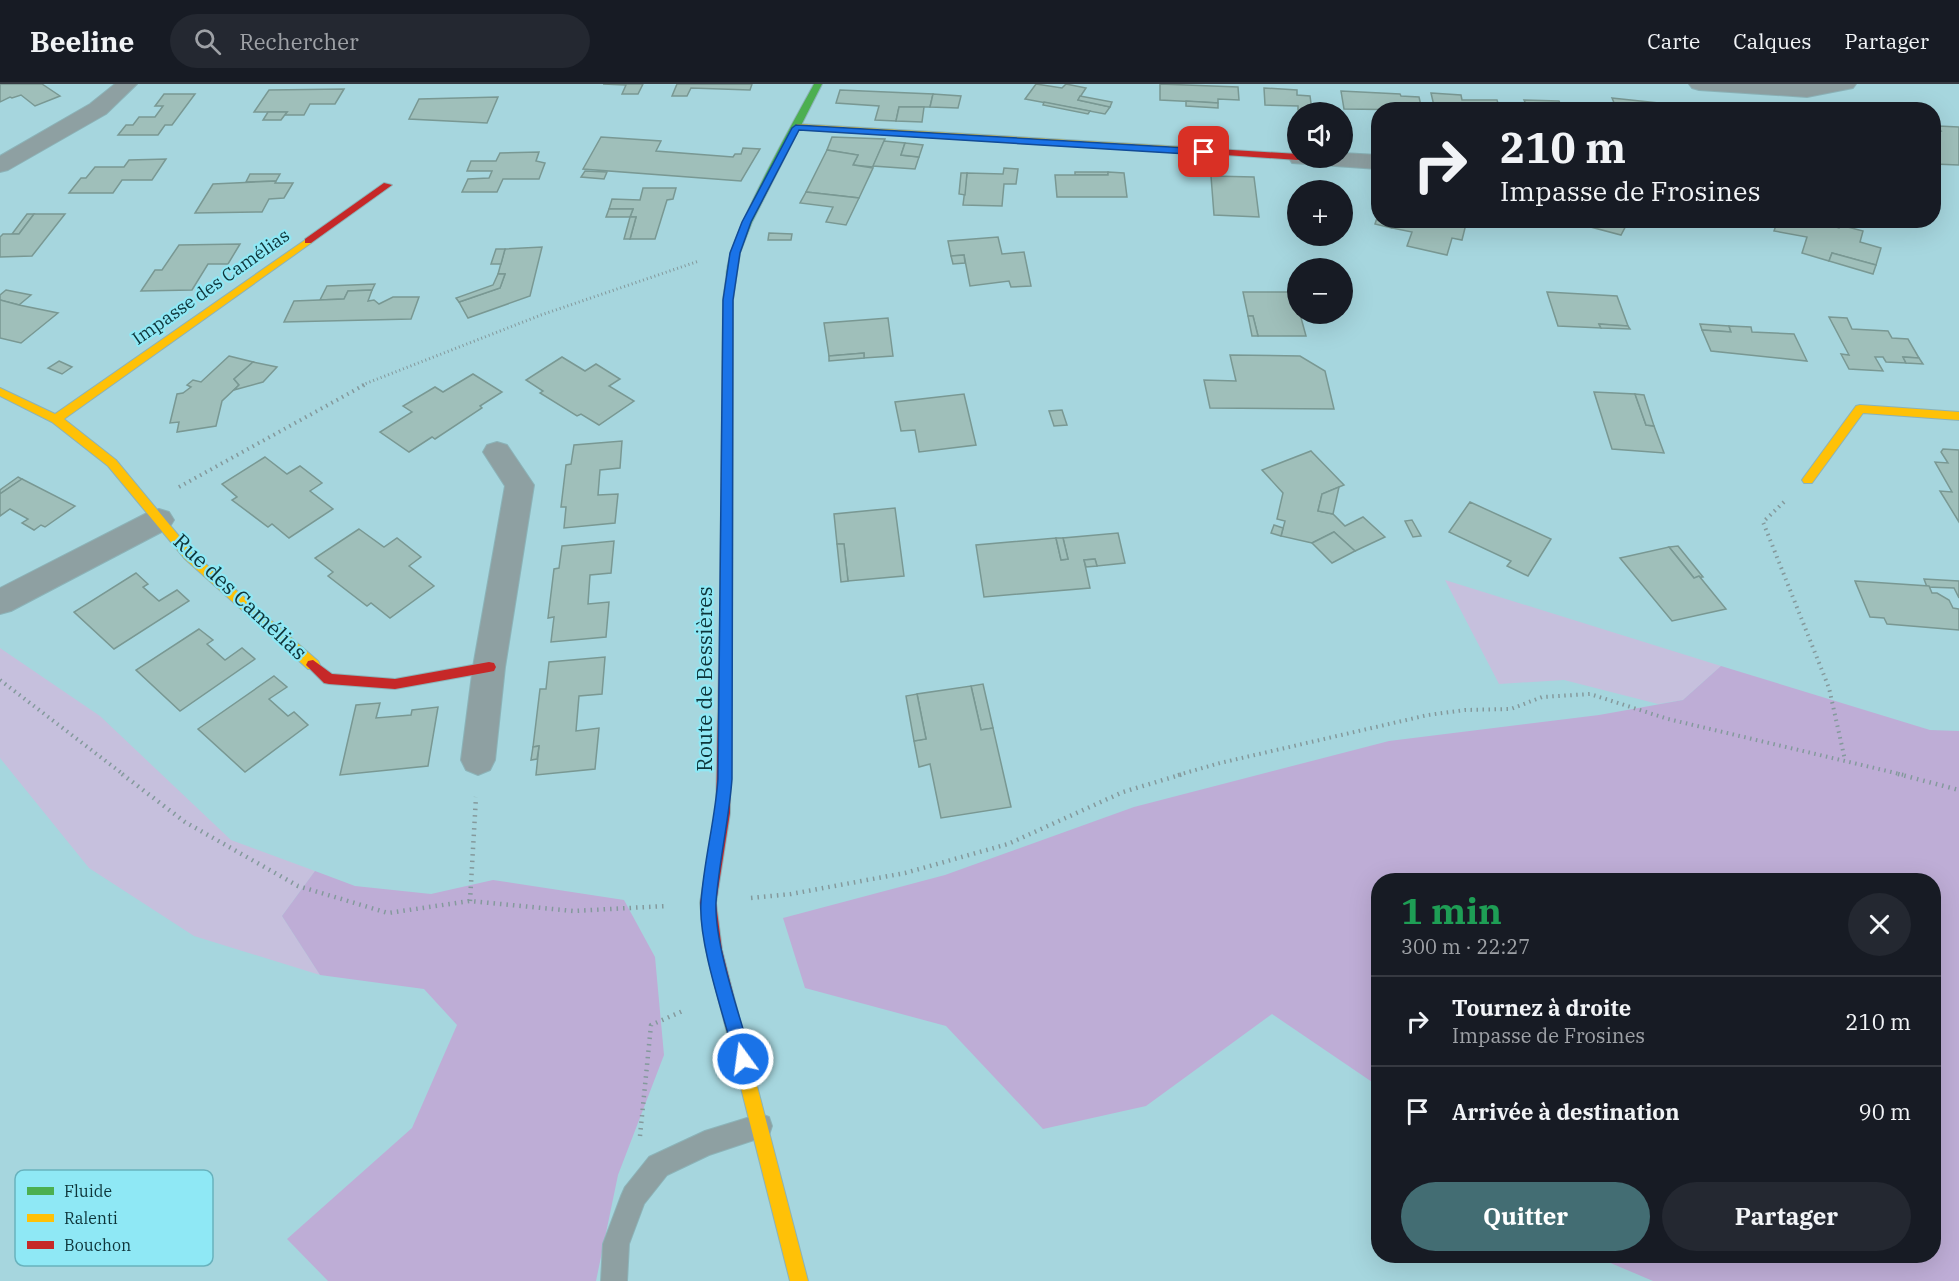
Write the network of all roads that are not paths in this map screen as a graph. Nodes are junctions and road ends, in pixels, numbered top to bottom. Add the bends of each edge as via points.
1 (128, 84) edge
2 (818, 84) edge
3 (1699, 84) edge
4 (1846, 84) edge
5 (796, 128) junction
6 (1287, 156) edge
7 (1353, 160) edge
8 (1371, 162) edge
9 (0, 165) edge
10 (387, 185) dead end
11 (0, 392) edge
12 (1959, 416) edge
13 (56, 419) junction
14 (497, 452) dead end
15 (1808, 480) road end
16 (153, 512) junction
17 (0, 602) edge
18 (489, 667) junction
19 (478, 760) road end
20 (760, 1126) junction
21 (614, 1281) edge
22 (798, 1281) edge

1 - 9 street via 98,109
2 - 5 street, Route de Bessières
3 - 4 street via 1807,91
5 - 6 street
5 - 20 street, Route de Bessières via 747,222 735,253 728,300 725,779 708,903 714,950
7 - 8 street
10 - 13 street, Impasse des Camélias
11 - 13 street, Rue des Camélias
12 - 15 street via 1860,409
13 - 16 street, Rue des Camélias via 112,464
14 - 18 street via 520,485
16 - 17 street
16 - 18 street, Rue des Camélias via 189,556 329,679 395,684
18 - 19 street
20 - 21 lane via 705,1144 658,1166 634,1196 616,1244
20 - 22 street, Route de Bessières

